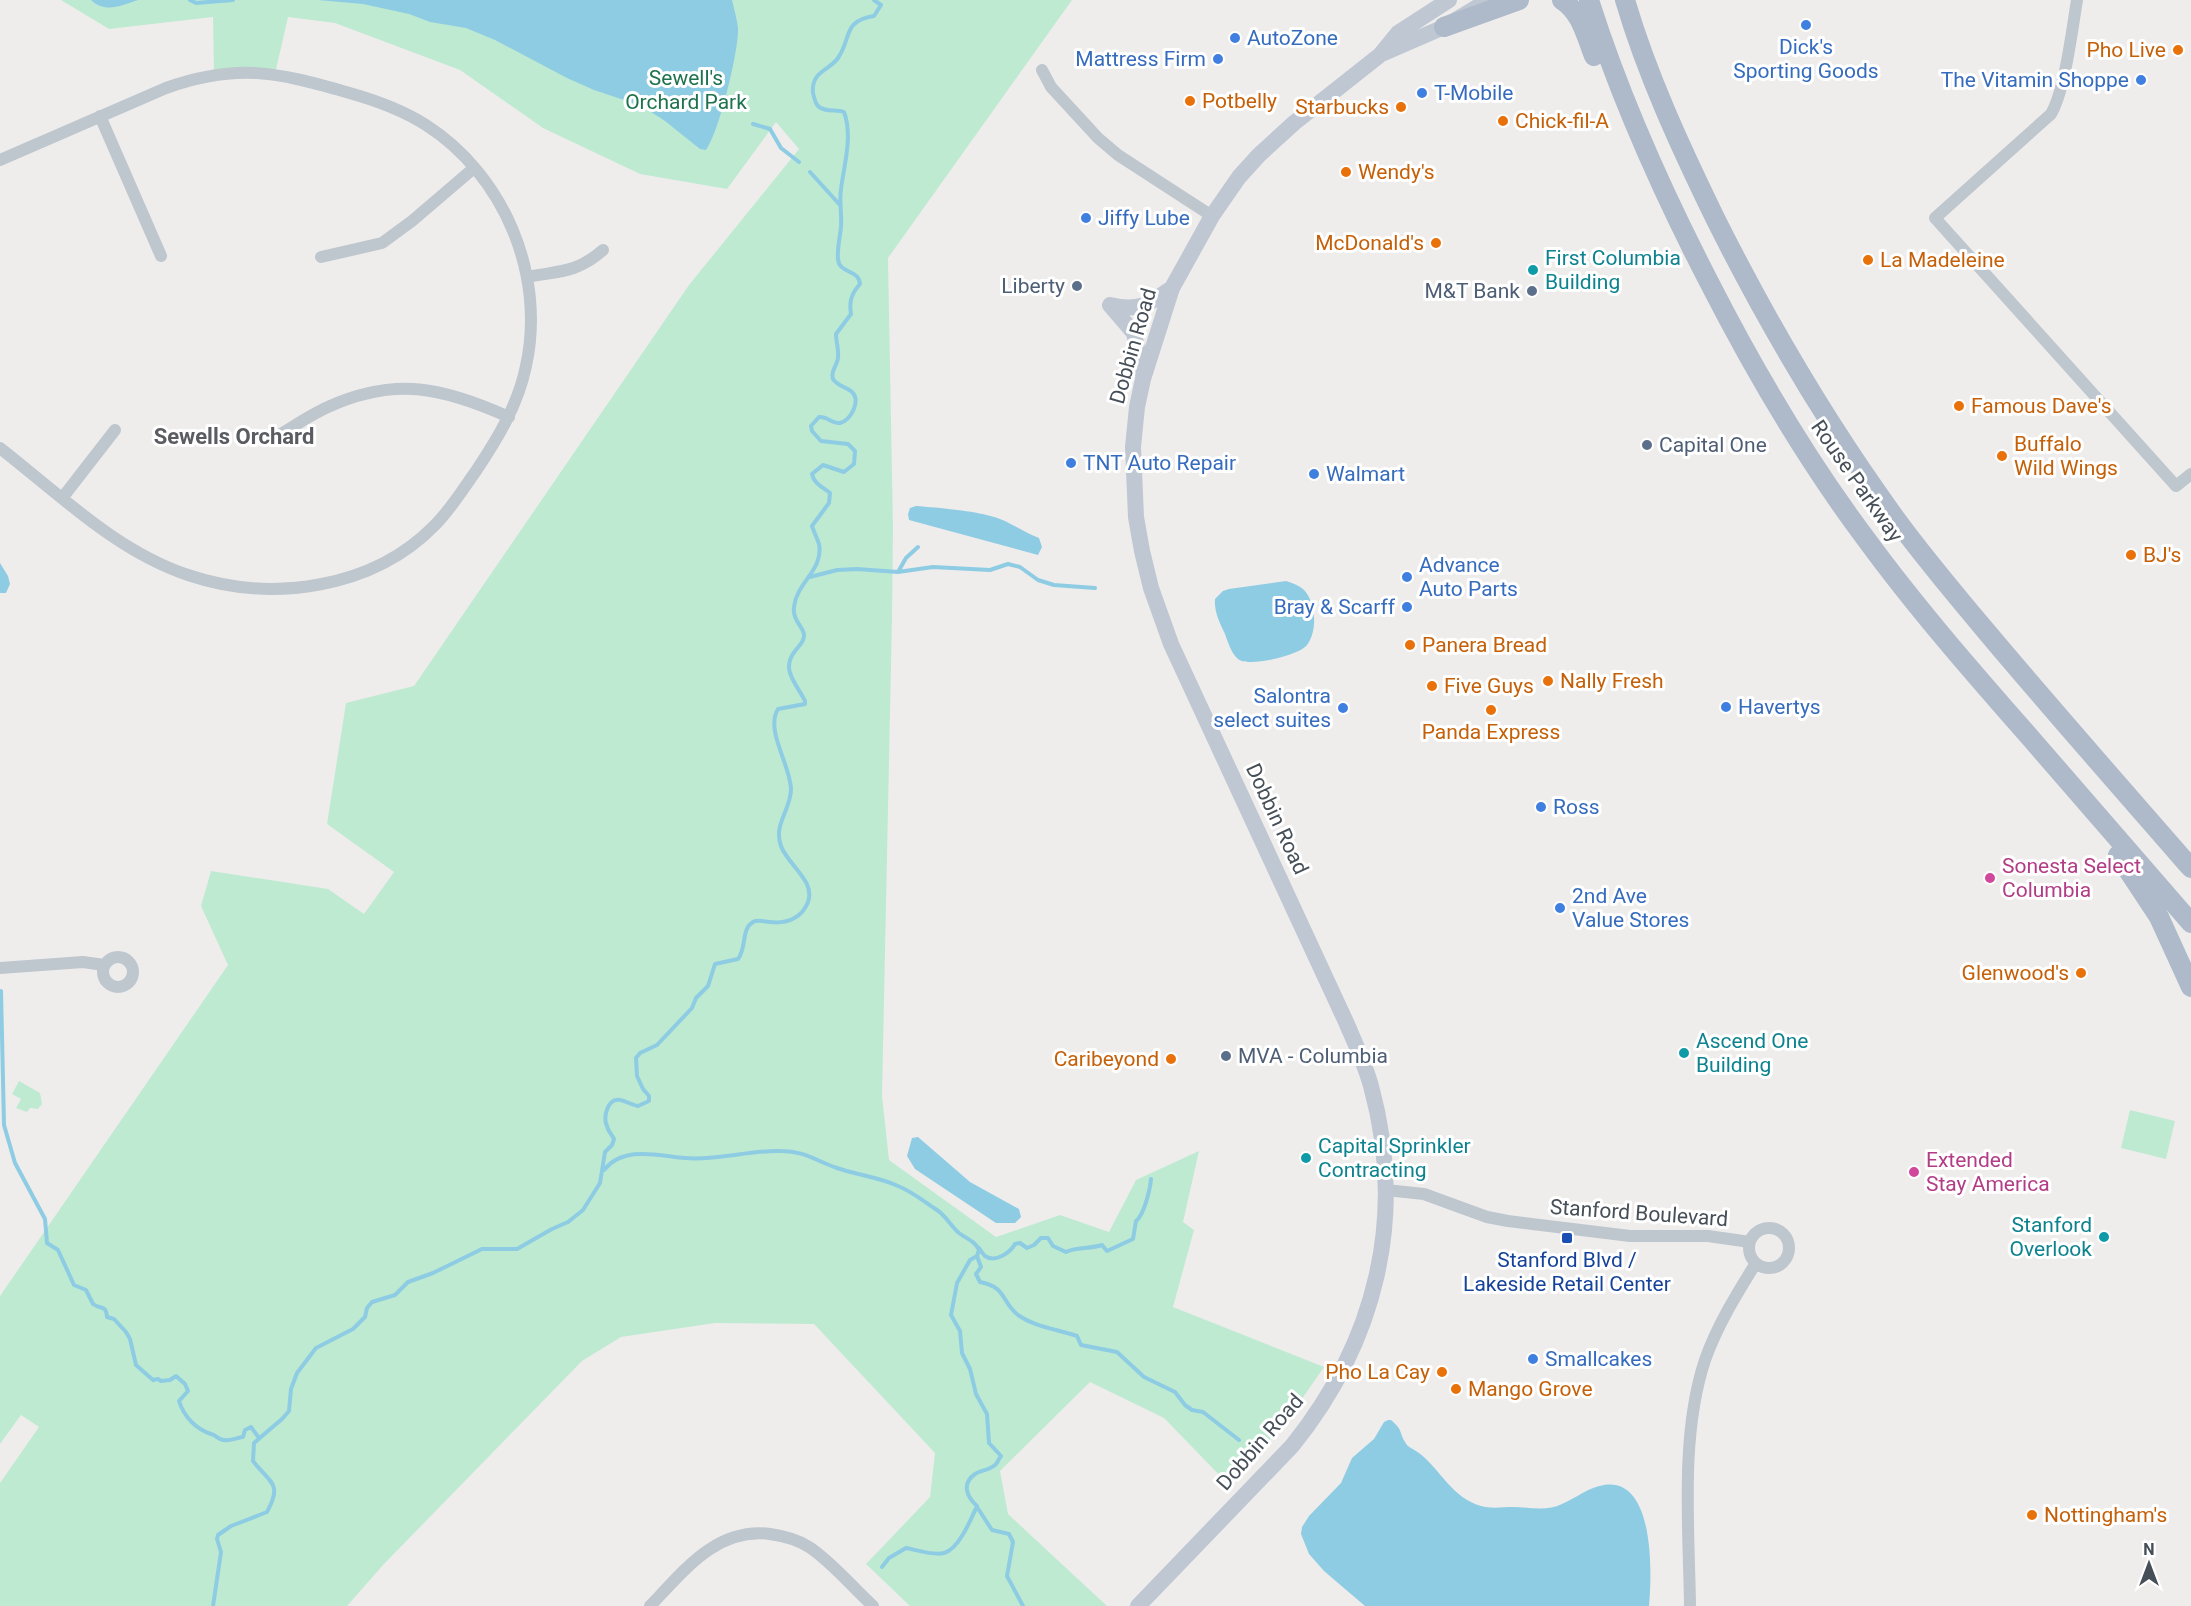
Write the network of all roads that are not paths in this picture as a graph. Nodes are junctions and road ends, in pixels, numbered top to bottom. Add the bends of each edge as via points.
1 (1449, 0) edge
2 (1489, 0) edge
3 (1519, 0) edge
4 (1562, 0) edge
5 (1588, 0) edge
6 (2077, 0) edge
7 (1628, 6) edge
8 (1444, 27) junction
9 (1380, 55) junction
10 (1042, 70) dead end
11 (100, 116) junction
12 (0, 160) edge
13 (474, 168) junction
14 (1212, 216) junction
15 (603, 250) dead end
16 (161, 256) dead end
17 (321, 257) dead end
18 (527, 277) junction
19 (1172, 288) junction
20 (1740, 342) junction
21 (1143, 379) junction
22 (509, 417) junction
23 (115, 430) dead end
24 (276, 437) dead end
25 (0, 447) edge
26 (2191, 474) edge
27 (63, 497) junction
28 (2099, 762) junction
29 (2056, 767) junction
30 (2191, 855) edge
31 (2191, 868) edge
32 (2191, 923) edge
33 (104, 965) dead end
34 (0, 968) edge
35 (2191, 987) edge
36 (1386, 1190) junction
37 (1750, 1242) junction
38 (1756, 1263) junction
39 (650, 1606) edge
40 (873, 1606) edge
41 (1138, 1606) edge
42 (1690, 1606) edge

1 - 9 street, Dobbin Road via 1398,33
2 - 8 street, Dobbin Road
3 - 8 main road
4 - 20 main road via 1578,15 1635,152
5 - 20 main road, Rouse Parkway via 1644,148
6 - 26 street via 2055,107 1935,218 2176,486
7 - 28 main road, Rouse Parkway via 1657,88 1700,188 1811,393 1925,558
8 - 9 street, Dobbin Road
9 - 14 street, Dobbin Road via 1267,147 1239,177
10 - 14 street via 1052,87 1098,138
11 - 12 street
11 - 13 street via 190,80 264,72 290,76 400,110 446,140
11 - 16 street
13 - 17 street via 382,243
13 - 18 street via 511,223
14 - 19 street, Dobbin Road
15 - 18 street via 574,269
18 - 22 street via 531,339
19 - 21 street, Dobbin Road
19 - 21 street via 1137,308 1110,305 1134,333
20 - 29 main road, Rouse Parkway via 1795,434 1866,538 1939,631
21 - 36 street, Dobbin Road via 1137,407 1133,479 1151,588 1171,644 1368,1075 1381,1137
22 - 24 street via 435,390 387,389 363,393 326,408
22 - 27 street via 485,458 434,526 372,569 316,585 252,587 190,576 129,547
23 - 27 street
25 - 27 street
28 - 30 main road
28 - 31 main road, Rouse Parkway
29 - 32 main road, Rouse Parkway
29 - 35 main road via 2159,917
33 - 34 street via 83,962
36 - 37 street, Stanford Boulevard via 1424,1194 1508,1221 1630,1236 1708,1236
36 - 41 street, Dobbin Road via 1379,1267 1372,1295 1332,1390 1292,1446
37 - 38 street via 1750,1255
37 - 38 street via 1756,1233 1767,1228 1781,1232 1788,1240 1788,1257 1783,1263 1768,1268
38 - 42 street via 1715,1335 1696,1393 1689,1446
39 - 40 street via 693,1561 715,1545 737,1536 762,1533 810,1547

